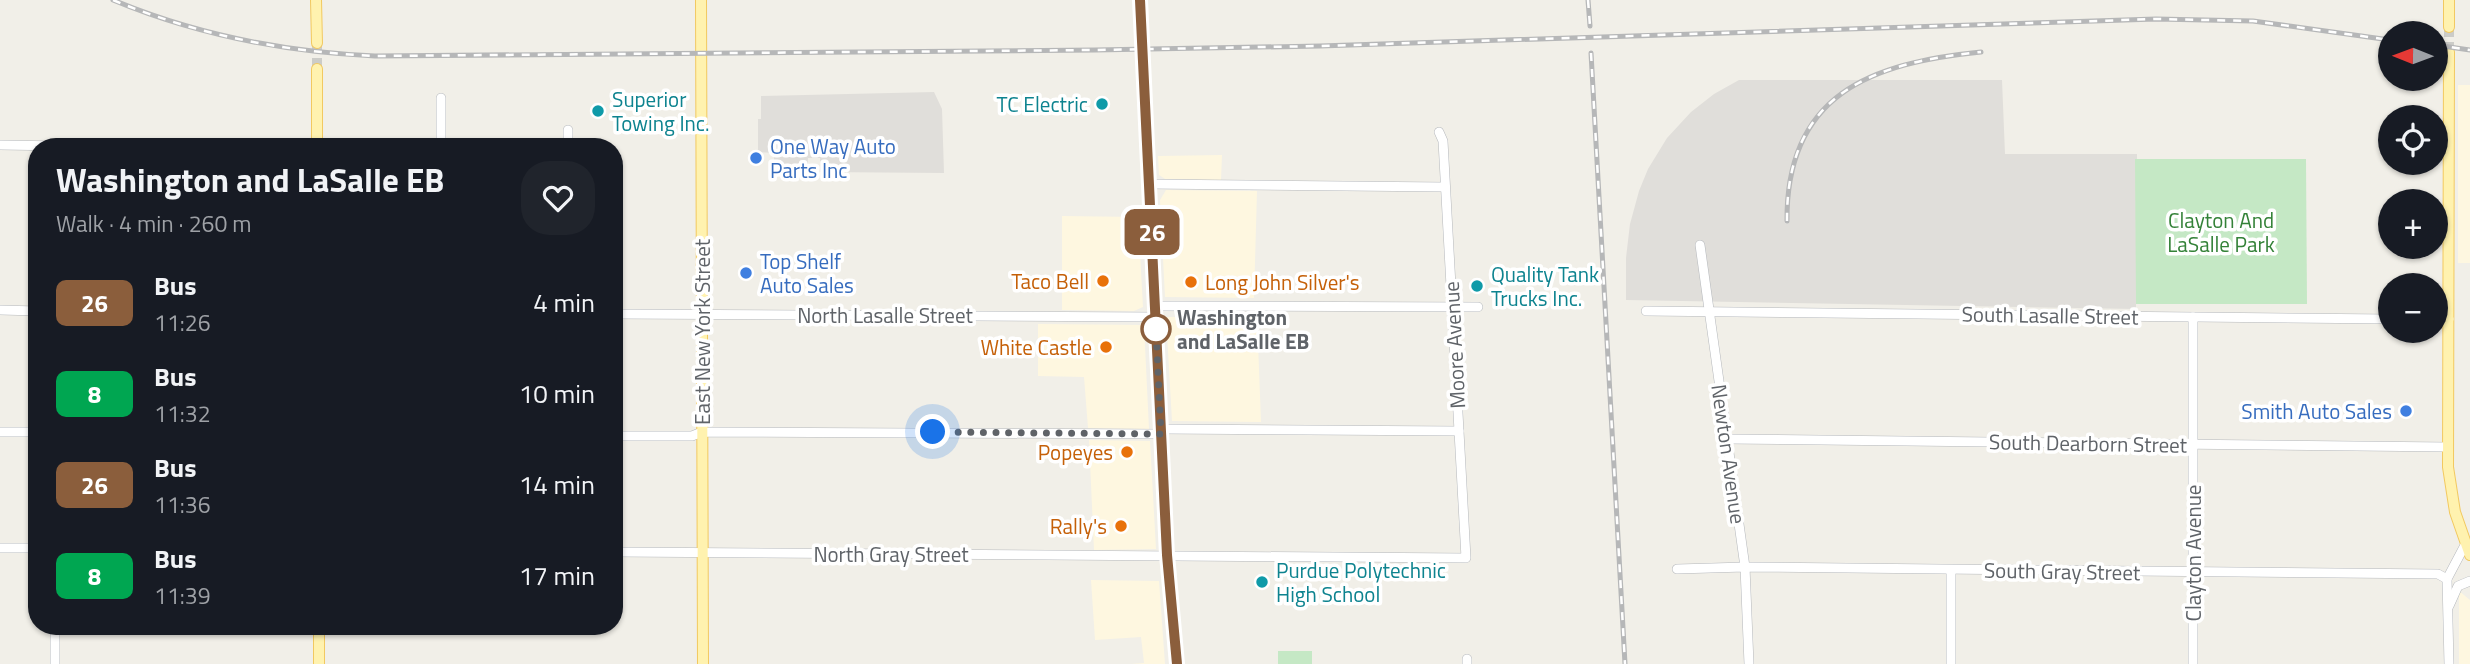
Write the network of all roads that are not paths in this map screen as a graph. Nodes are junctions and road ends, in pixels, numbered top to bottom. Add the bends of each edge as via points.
1 (316, 0) edge
2 (701, 0) edge
3 (1140, 0) edge
4 (2449, 0) edge
5 (2449, 27) tunnel mouth
6 (317, 43) tunnel mouth
7 (2449, 52) tunnel mouth
8 (317, 69) tunnel mouth
9 (441, 98) dead end
10 (568, 130) dead end
11 (1440, 132) dead end
12 (317, 138) edge
13 (441, 138) edge
14 (568, 138) edge
15 (0, 145) edge
16 (28, 145) edge
17 (1149, 184) junction
18 (1445, 187) junction
19 (1700, 245) dead end
20 (1452, 307) junction
21 (1478, 307) dead end
22 (0, 310) edge
23 (28, 311) edge
24 (1646, 311) dead end
25 (1155, 312) junction
26 (1710, 312) junction
27 (623, 314) edge
28 (701, 314) junction
29 (2193, 317) junction
30 (2378, 319) edge
31 (2449, 319) joint
32 (1161, 431) junction
33 (1459, 431) junction
34 (0, 432) edge
35 (28, 432) edge
36 (702, 432) junction
37 (623, 436) edge
38 (1727, 439) junction
39 (2193, 444) junction
40 (2448, 447) junction
41 (0, 548) edge
42 (28, 548) edge
43 (2468, 550) edge
44 (623, 552) edge
45 (703, 552) junction
46 (1167, 555) junction
47 (1745, 567) junction
48 (1677, 569) dead end
49 (1951, 570) junction
50 (2193, 572) junction
51 (2446, 579) junction
52 (2470, 581) edge
53 (2449, 606) junction
54 (55, 635) edge
55 (319, 635) edge
56 (55, 664) edge
57 (319, 664) edge
58 (703, 664) edge
59 (1177, 664) edge
60 (1749, 664) edge
61 (1951, 664) edge
62 (2193, 664) edge
63 (2449, 664) edge

1 - 6 main road
2 - 28 main road, East New York Street
3 - 17 main road
4 - 5 main road
7 - 31 main road
8 - 12 main road
9 - 13 street
10 - 14 street
11 - 18 street, Moore Avenue
15 - 16 street
17 - 18 street
17 - 25 main road
18 - 20 street, Moore Avenue
19 - 26 street, Newton Avenue
20 - 21 street
20 - 25 street
20 - 33 street, Moore Avenue
22 - 23 street
24 - 26 street, South Lasalle Street
25 - 28 street, North Lasalle Street
25 - 32 main road
26 - 29 street, South Lasalle Street
26 - 38 street, Newton Avenue
27 - 28 street, North Lasalle Street
28 - 36 main road, East New York Street
29 - 30 street, South Lasalle Street
29 - 39 street, Clayton Avenue
31 - 40 main road
32 - 33 street
32 - 36 street
32 - 46 main road
33 - 46 street, Moore Avenue via 1466,558
34 - 35 street
36 - 37 street
36 - 45 main road, East New York Street
38 - 39 street, South Dearborn Street
38 - 47 street, Newton Avenue
39 - 40 street, South Dearborn Street
39 - 50 street, Clayton Avenue
40 - 43 main road via 2451,493
41 - 42 street
43 - 51 street
44 - 45 street, North Gray Street
45 - 46 street, North Gray Street
45 - 58 main road, East New York Street
46 - 59 main road
47 - 48 street, South Gray Street
47 - 49 street, South Gray Street
47 - 60 street, Newton Avenue
49 - 50 street, South Gray Street
49 - 61 street
50 - 51 street, South Gray Street via 2439,575
50 - 62 street, Clayton Avenue
51 - 53 street
52 - 53 street via 2458,586
53 - 63 street
54 - 56 street
55 - 57 main road

